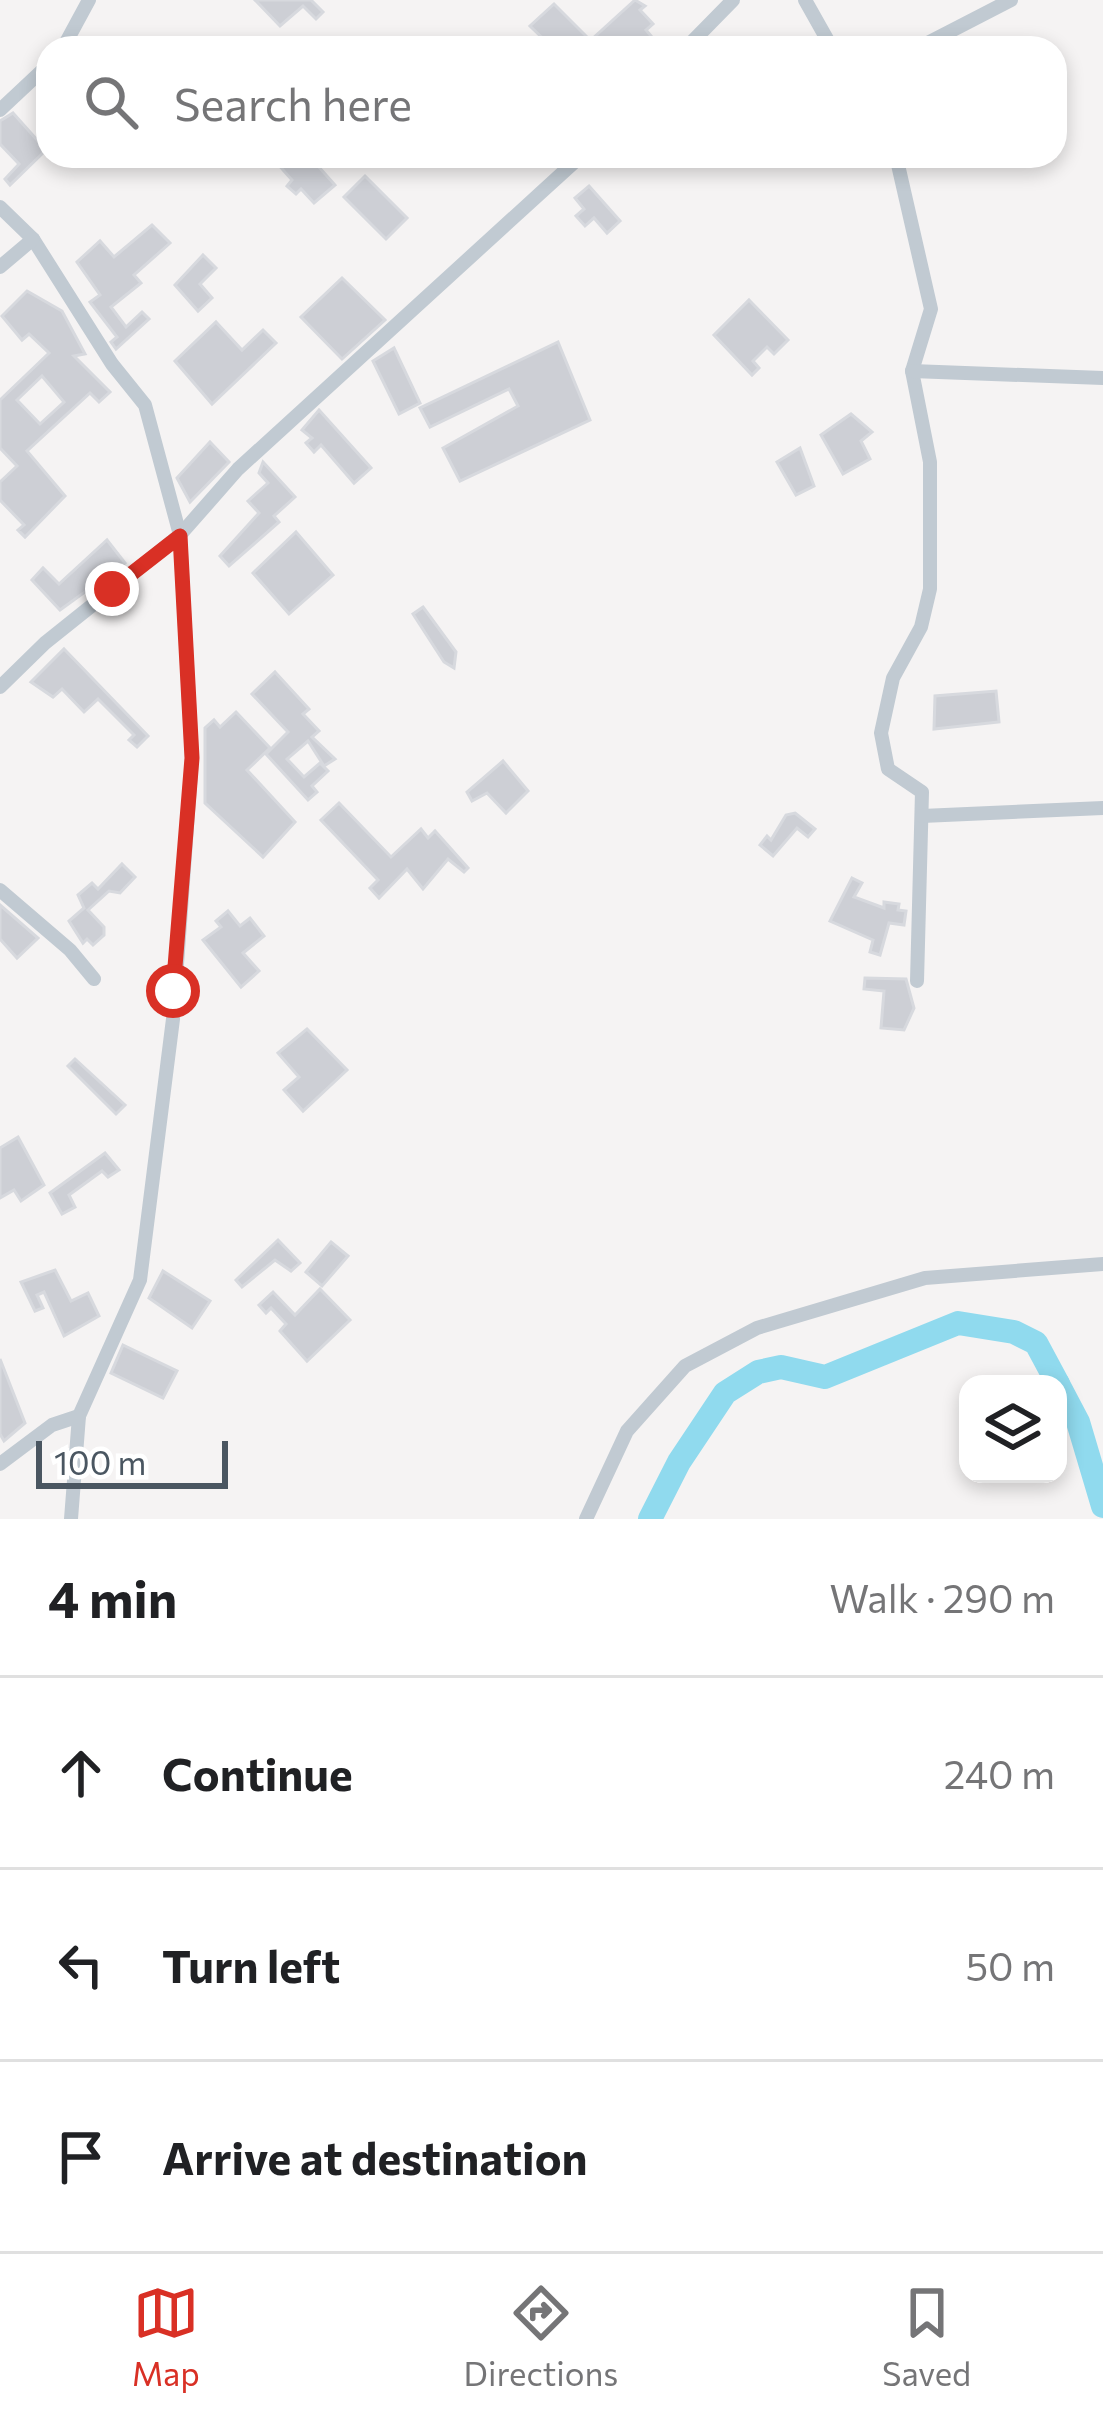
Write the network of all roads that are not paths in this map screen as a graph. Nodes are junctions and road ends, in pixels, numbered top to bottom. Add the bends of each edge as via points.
1 (89, 0) edge
2 (733, 0) edge
3 (806, 0) edge
4 (1011, 0) edge
5 (70, 36) edge
6 (698, 36) edge
7 (826, 36) edge
8 (941, 36) edge
9 (36, 76) edge
10 (0, 110) edge
11 (567, 168) edge
12 (899, 168) edge
13 (0, 207) edge
14 (32, 239) junction
15 (0, 268) edge
16 (912, 371) junction
17 (1103, 378) edge
18 (180, 536) junction
19 (0, 687) edge
20 (1103, 808) edge
21 (922, 816) junction
22 (0, 890) edge
23 (94, 979) dead end
24 (917, 981) dead end
25 (1103, 1264) edge
26 (80, 1416) junction
27 (0, 1464) edge
28 (71, 1519) edge
29 (586, 1519) edge

1 - 5 street
2 - 6 street
3 - 7 street
4 - 8 street
9 - 10 street
11 - 18 street via 238,470
12 - 16 street via 931,309
13 - 14 street
14 - 15 street
14 - 18 street via 145,405
16 - 17 street
16 - 21 street via 930,463 931,589 921,627 892,678 881,733 889,770 922,791
18 - 19 street
18 - 26 street via 192,758 172,1019 140,1280
20 - 21 street
21 - 24 street
22 - 23 street
25 - 29 street via 925,1278 757,1328 686,1366 627,1431
26 - 27 street via 52,1425
26 - 28 street

